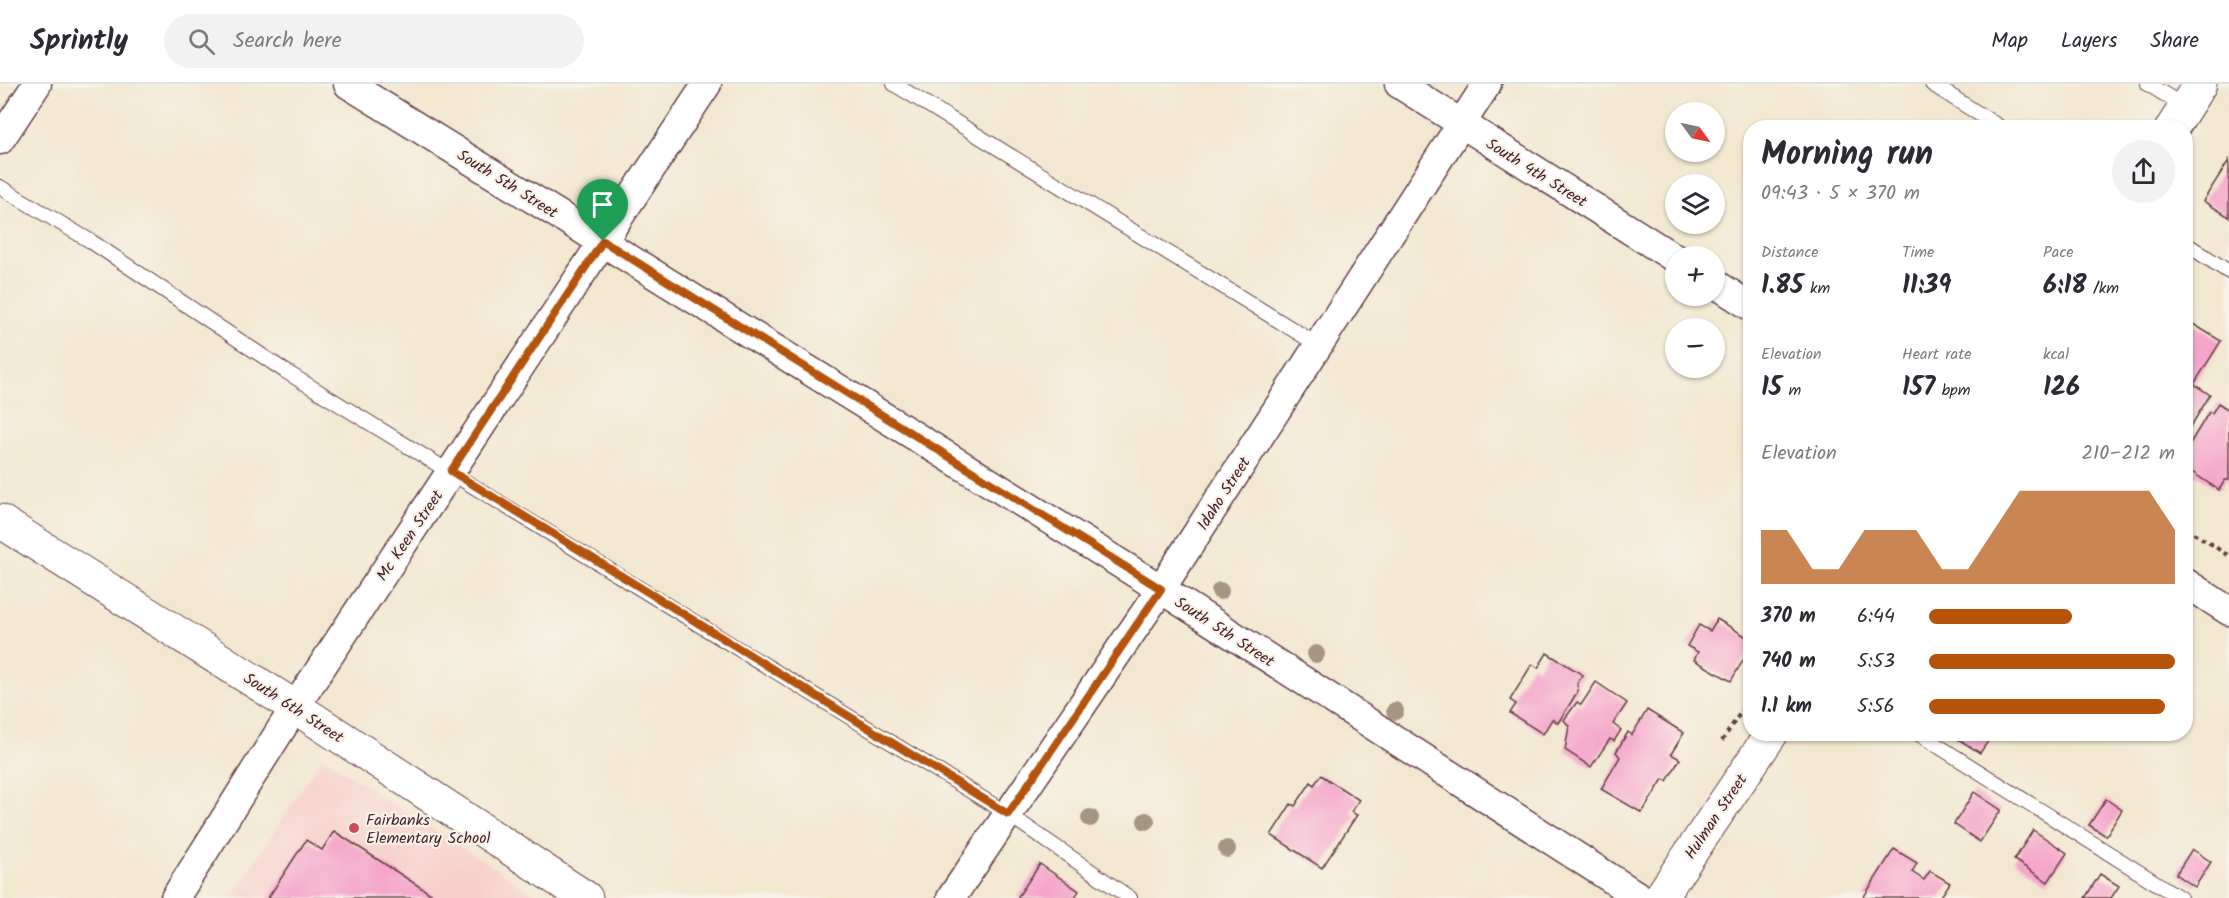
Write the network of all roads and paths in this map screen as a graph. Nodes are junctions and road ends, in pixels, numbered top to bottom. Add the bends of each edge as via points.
1 (37, 84) edge
2 (348, 84) edge
3 (707, 84) edge
4 (894, 84) edge
5 (1399, 84) edge
6 (1487, 84) edge
7 (1932, 84) edge
8 (2148, 84) edge
9 (2186, 106) edge
10 (1988, 120) edge
11 (1460, 124) junction
12 (0, 140) edge
13 (0, 187) edge
14 (603, 241) junction
15 (2193, 249) edge
16 (1665, 252) edge
17 (2229, 272) edge
18 (1725, 290) edge
19 (1743, 302) edge
20 (1318, 345) junction
21 (451, 471) junction
22 (0, 521) edge
23 (2193, 533) edge
24 (2229, 556) edge
25 (2193, 588) edge
26 (1161, 589) junction
27 (2229, 612) edge
28 (295, 707) junction
29 (1766, 741) edge
30 (1930, 741) edge
31 (1008, 814) junction
32 (175, 898) edge
33 (586, 898) edge
34 (951, 898) edge
35 (1130, 898) edge
36 (1641, 898) edge
37 (1660, 898) edge
38 (2180, 898) edge

1 - 12 street
2 - 14 street, South 5th Street
3 - 14 street, Mc Keen Street
4 - 20 lane
5 - 11 street, South 4th Street
6 - 11 street, Idaho Street
7 - 10 lane
8 - 9 lane
11 - 16 street, South 4th Street
11 - 20 street, Idaho Street
13 - 21 lane via 92,242 285,371
14 - 21 street, Mc Keen Street
14 - 26 street, South 5th Street
15 - 17 lane
18 - 19 street
20 - 26 street, Idaho Street
21 - 28 street, Mc Keen Street
21 - 31 lane
22 - 28 street, South 6th Street
23 - 24 path
25 - 27 street
26 - 31 street, Idaho Street
26 - 36 street, South 5th Street
28 - 32 street, Mc Keen Street
28 - 33 street, South 6th Street
29 - 37 street, Hulman Street
30 - 38 lane
31 - 34 street, Idaho Street
31 - 35 lane

